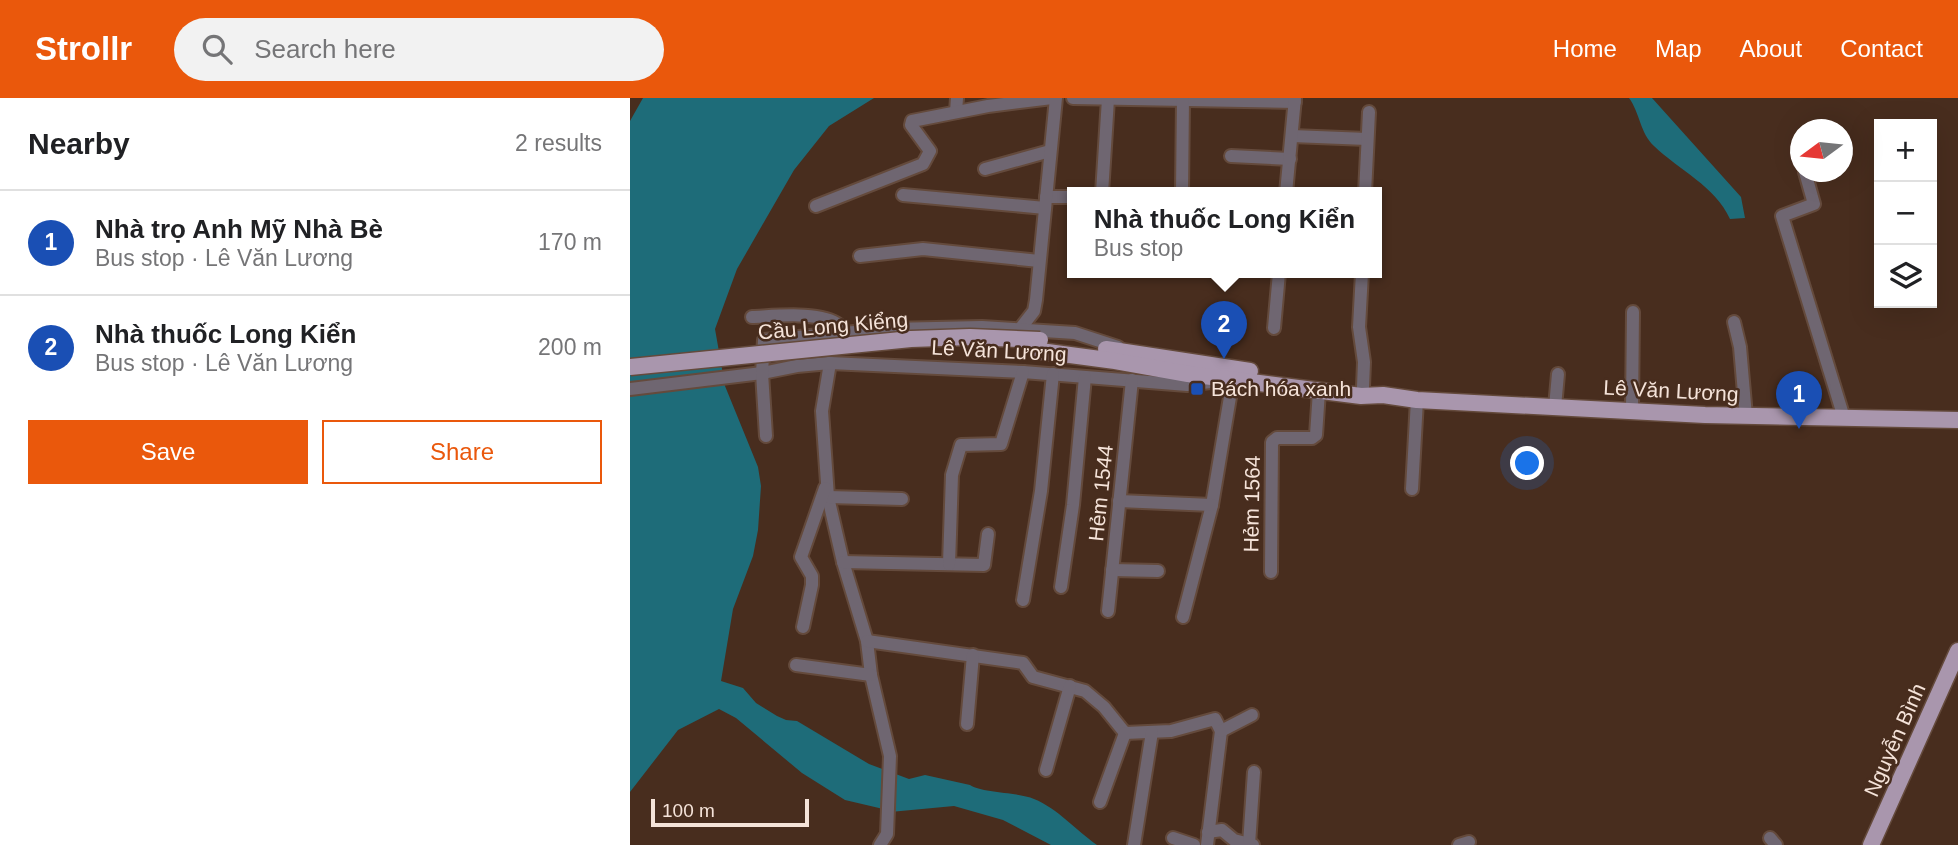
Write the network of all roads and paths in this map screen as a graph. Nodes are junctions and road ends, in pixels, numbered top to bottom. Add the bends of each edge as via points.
1 (957, 98) edge
2 (1054, 98) edge
3 (1073, 98) edge
4 (1108, 99) edge
5 (1184, 99) edge
6 (1295, 100) edge
7 (1005, 101) edge
8 (956, 112) junction
9 (1368, 112) dead end
10 (1292, 136) junction
11 (1367, 139) junction
12 (1051, 151) junction
13 (1231, 156) dead end
14 (1290, 159) junction
15 (985, 169) dead end
16 (1808, 182) edge
17 (1102, 187) edge
18 (1182, 187) edge
19 (1287, 187) edge
20 (1365, 187) edge
21 (902, 195) dead end
22 (1067, 198) edge
23 (1045, 202) junction
24 (816, 206) dead end
25 (860, 256) dead end
26 (1040, 261) junction
27 (1279, 278) edge
28 (1362, 278) edge
29 (1633, 312) dead end
30 (752, 317) dead end
31 (1734, 322) dead end
32 (1274, 328) dead end
33 (1020, 329) junction
34 (841, 333) junction
35 (1040, 345) junction
36 (1135, 353) junction
37 (831, 363) junction
38 (630, 367) edge
39 (1023, 372) junction
40 (762, 373) junction
41 (1053, 374) junction
42 (1558, 376) dead end
43 (630, 377) edge
44 (1085, 377) junction
45 (1233, 379) junction
46 (1132, 380) junction
47 (1363, 387) junction
48 (630, 389) edge
49 (1320, 391) junction
50 (1383, 395) junction
51 (1417, 400) junction
52 (1555, 405) junction
53 (1632, 408) junction
54 (1746, 416) junction
55 (1844, 418) junction
56 (1958, 420) edge
57 (766, 436) dead end
58 (1412, 489) dead end
59 (827, 491) junction
60 (902, 499) dead end
61 (1119, 501) junction
62 (1212, 505) junction
63 (988, 534) dead end
64 (843, 562) junction
65 (949, 564) junction
66 (1112, 570) junction
67 (1158, 571) dead end
68 (1271, 572) dead end
69 (1061, 587) dead end
70 (1024, 600) dead end
71 (1108, 611) dead end
72 (1183, 617) dead end
73 (803, 627) dead end
74 (867, 641) junction
75 (1958, 651) edge
76 (973, 655) junction
77 (796, 664) dead end
78 (871, 675) junction
79 (1070, 686) junction
80 (1252, 715) dead end
81 (967, 724) dead end
82 (1221, 731) junction
83 (1152, 732) junction
84 (1125, 733) junction
85 (1046, 770) dead end
86 (1254, 772) dead end
87 (1100, 803) dead end
88 (1173, 838) dead end
89 (1207, 839) edge
90 (884, 840) edge
91 (1133, 845) edge
92 (1194, 845) edge
93 (1251, 845) edge
94 (1871, 845) edge

1 - 8 street
2 - 7 street
2 - 12 street
3 - 4 street
4 - 5 street
4 - 17 street
5 - 6 street
5 - 18 street
6 - 10 street
7 - 8 street
8 - 24 street via 912,121 930,151 923,164
9 - 11 street
10 - 11 street
10 - 14 street
11 - 20 street
12 - 15 street
12 - 23 street
13 - 14 street
14 - 19 street
16 - 55 street via 1814,204 1782,216
21 - 23 street
22 - 23 street
23 - 26 street
25 - 26 street via 923,248
26 - 33 street via 1034,311
27 - 32 street
28 - 47 street
29 - 53 street
30 - 34 street via 833,320
31 - 54 street
33 - 34 street, Lê Văn Lương via 920,327
33 - 36 street, Lê Văn Lương via 1075,333
34 - 40 street, Lê Văn Lương via 764,340
35 - 36 main road, Lê Văn Lương
35 - 38 main road, Cầu Long Kiểng, bridge via 970,337 911,339
35 - 43 main road, Cầu Long Kiểng via 910,348
35 - 45 main road, Lê Văn Lương
36 - 47 main road, Lê Văn Lương
37 - 39 street, Lê Văn Lương
37 - 40 street, Lê Văn Lương
37 - 59 street via 822,411
39 - 41 street, Lê Văn Lương
39 - 65 street via 1001,444 961,445 952,475
40 - 48 street, Lê Văn Lương
40 - 57 street
41 - 44 street, Lê Văn Lương
41 - 70 street
42 - 52 street
44 - 46 street, Lê Văn Lương
44 - 69 street
45 - 46 street, Lê Văn Lương via 1187,385
45 - 49 main road, Lê Văn Lương
45 - 62 street
46 - 61 street, Hẻm 1544
47 - 50 main road, Lê Văn Lương
49 - 50 main road, Lê Văn Lương
49 - 68 street, Hẻm 1564 via 1316,435 1272,442
50 - 51 main road, Lê Văn Lương
51 - 52 main road, Lê Văn Lương
51 - 58 street
52 - 53 main road, Lê Văn Lương
53 - 54 main road, Lê Văn Lương
54 - 55 main road, Lê Văn Lương
55 - 56 main road, Lê Văn Lương
59 - 60 street
59 - 64 street
59 - 73 street via 801,557 812,576
61 - 62 street
61 - 66 street, Hẻm 1544
62 - 72 street
63 - 65 street via 984,565
64 - 65 street
64 - 74 street
66 - 67 street
66 - 71 street, Hẻm 1544
74 - 76 street
74 - 78 street
75 - 94 main road, Nguyễn Bình
76 - 79 street via 1023,663 1033,677
76 - 81 street
77 - 78 street
78 - 90 street via 890,756
79 - 84 street via 1085,691
79 - 85 street
80 - 82 street
82 - 83 street via 1215,719
82 - 89 street
83 - 84 street
83 - 91 street
84 - 87 street
86 - 93 street
88 - 92 street
89 - 93 street via 1222,830

